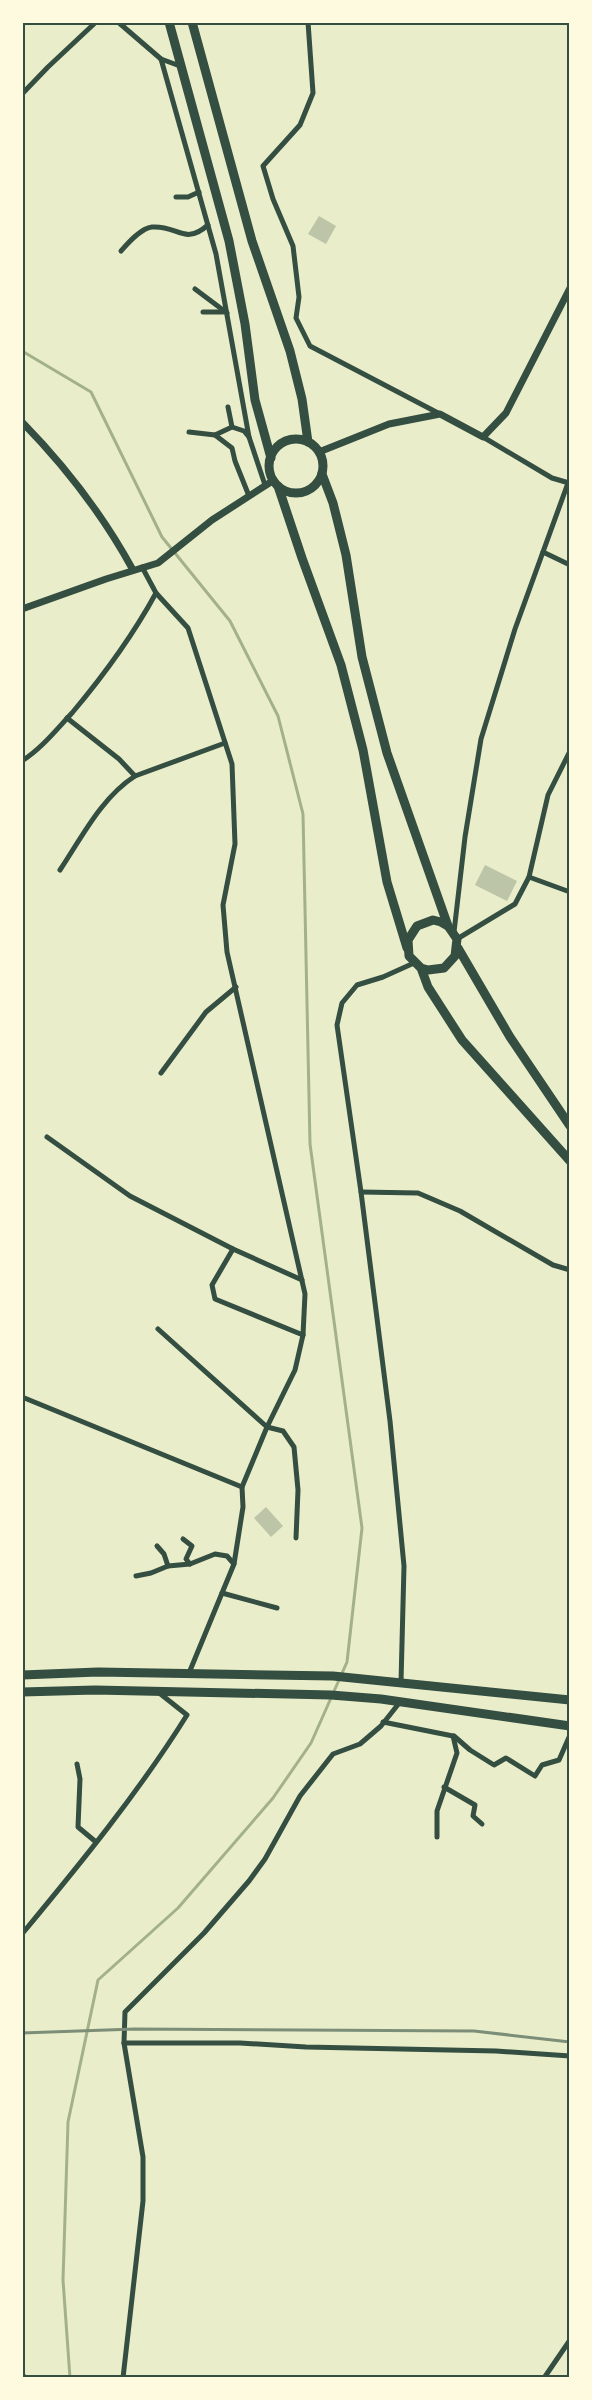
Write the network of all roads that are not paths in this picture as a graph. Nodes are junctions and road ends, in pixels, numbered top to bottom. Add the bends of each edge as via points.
1 (96, 22) edge
2 (118, 22) edge
3 (169, 22) edge
4 (192, 22) edge
5 (308, 22) edge
6 (161, 59) junction
7 (180, 66) junction
8 (22, 94) edge
9 (199, 192) junction
10 (176, 197) dead end
11 (208, 225) junction
12 (121, 251) dead end
13 (570, 288) edge
14 (195, 289) dead end
15 (203, 312) dead end
16 (225, 312) junction
17 (228, 407) dead end
18 (440, 414) junction
19 (22, 422) edge
20 (232, 427) junction
21 (189, 432) dead end
22 (214, 435) junction
23 (249, 437) junction
24 (483, 437) junction
25 (308, 442) junction
26 (319, 452) junction
27 (271, 458) junction
28 (322, 474) junction
29 (276, 483) junction
30 (569, 483) edge
31 (265, 485) junction
32 (249, 496) junction
33 (543, 552) junction
34 (570, 564) edge
35 (142, 568) junction
36 (133, 570) junction
37 (156, 594) junction
38 (22, 609) edge
39 (67, 718) junction
40 (225, 743) junction
41 (570, 752) edge
42 (22, 761) edge
43 (135, 776) junction
44 (60, 870) dead end
45 (530, 877) junction
46 (570, 892) edge
47 (454, 936) junction
48 (408, 948) junction
49 (417, 965) junction
50 (236, 987) junction
51 (161, 1073) dead end
52 (570, 1126) edge
53 (47, 1137) dead end
54 (570, 1161) edge
55 (361, 1192) junction
56 (232, 1249) junction
57 (570, 1270) edge
58 (302, 1280) junction
59 (158, 1329) dead end
60 (304, 1335) junction
61 (22, 1398) edge
62 (267, 1427) junction
63 (242, 1487) junction
64 (296, 1538) dead end
65 (182, 1539) dead end
66 (156, 1546) dead end
67 (190, 1564) junction
68 (234, 1564) junction
69 (168, 1566) junction
70 (136, 1576) dead end
71 (222, 1593) junction
72 (277, 1608) dead end
73 (189, 1673) junction
74 (22, 1675) edge
75 (401, 1682) junction
76 (22, 1692) edge
77 (158, 1692) junction
78 (570, 1700) edge
79 (400, 1702) junction
80 (383, 1722) junction
81 (570, 1726) edge
82 (453, 1736) junction
83 (570, 1736) edge
84 (77, 1764) dead end
85 (444, 1787) junction
86 (482, 1824) dead end
87 (437, 1837) dead end
88 (96, 1842) junction
89 (22, 1934) edge
90 (124, 2043) junction
91 (570, 2056) edge
92 (570, 2340) edge
93 (22, 2375) edge
94 (26, 2378) edge
95 (123, 2378) edge
96 (544, 2378) edge

1 - 8 street
2 - 6 street
3 - 7 highway
4 - 25 highway via 252,241 290,351
5 - 18 street via 313,93 300,125 263,166 272,199 293,246 299,297 296,318 310,346
6 - 7 street
6 - 9 street
7 - 27 highway via 229,241 256,400
9 - 10 street via 188,197
9 - 11 street
11 - 12 street via 199,233 186,236 165,228 150,227
11 - 16 street
13 - 24 street via 506,413
14 - 16 street
15 - 16 street
16 - 23 street
17 - 20 street
18 - 24 street
18 - 26 street via 389,424
19 - 36 street via 75,481 112,533
20 - 22 street
20 - 23 street via 244,431
21 - 22 street
22 - 32 street via 232,448
23 - 31 street
24 - 30 street via 552,478
25 - 26 highway
25 - 27 highway via 301,439 286,441
26 - 28 highway
27 - 29 highway via 270,473
28 - 29 highway via 319,481 307,490 292,492
28 - 47 highway via 346,555 362,657 387,752
29 - 31 street
29 - 48 highway via 341,665 363,750 387,882
30 - 33 street
31 - 32 street
32 - 35 street via 158,563
33 - 34 street
33 - 47 street via 481,739 465,837
35 - 36 street
35 - 37 street
36 - 38 street
37 - 39 street via 132,638
37 - 40 street via 188,628
39 - 42 street via 44,744
39 - 43 street
40 - 43 street
40 - 50 street via 232,764 234,844 223,904
41 - 45 street via 548,795
43 - 44 street via 123,783 106,802
45 - 46 street
45 - 47 street via 514,904
47 - 48 highway via 441,922 424,922 411,932
47 - 49 highway via 456,956 444,968 428,970
47 - 52 highway via 510,1037
48 - 49 highway
49 - 54 highway via 462,1040
49 - 55 street via 357,985 342,1003 337,1025
50 - 51 street via 206,1012
50 - 58 street
53 - 56 street via 130,1196
55 - 57 street via 418,1193 460,1211 553,1265
55 - 75 street via 390,1421 404,1566
56 - 58 street
56 - 60 street via 212,1285 215,1299
58 - 60 street
59 - 62 street
60 - 62 street via 295,1370
61 - 63 street
62 - 63 street
62 - 64 street via 284,1431 294,1447 298,1490
63 - 68 street via 243,1507
65 - 67 street via 192,1546 186,1559
66 - 69 street via 164,1554
67 - 68 street via 214,1554 227,1556
67 - 69 street
68 - 71 street
69 - 70 street
71 - 72 street
71 - 73 street
73 - 74 highway
73 - 75 highway via 286,1674
75 - 78 highway
76 - 77 highway
77 - 79 highway via 284,1693
77 - 88 street via 187,1716
79 - 80 street
79 - 81 highway
80 - 82 street
80 - 90 street via 360,1744 333,1754 317,1773 249,1881 204,1933 125,2012
82 - 83 street via 494,1765 506,1758 535,1776 542,1765 559,1760
82 - 85 street via 457,1753
84 - 88 street via 80,1779 78,1828
85 - 86 street via 475,1805 473,1816
85 - 87 street via 437,1811
88 - 89 street
90 - 91 street via 240,2043
90 - 95 street via 143,2158 143,2201
92 - 96 street
93 - 94 street

